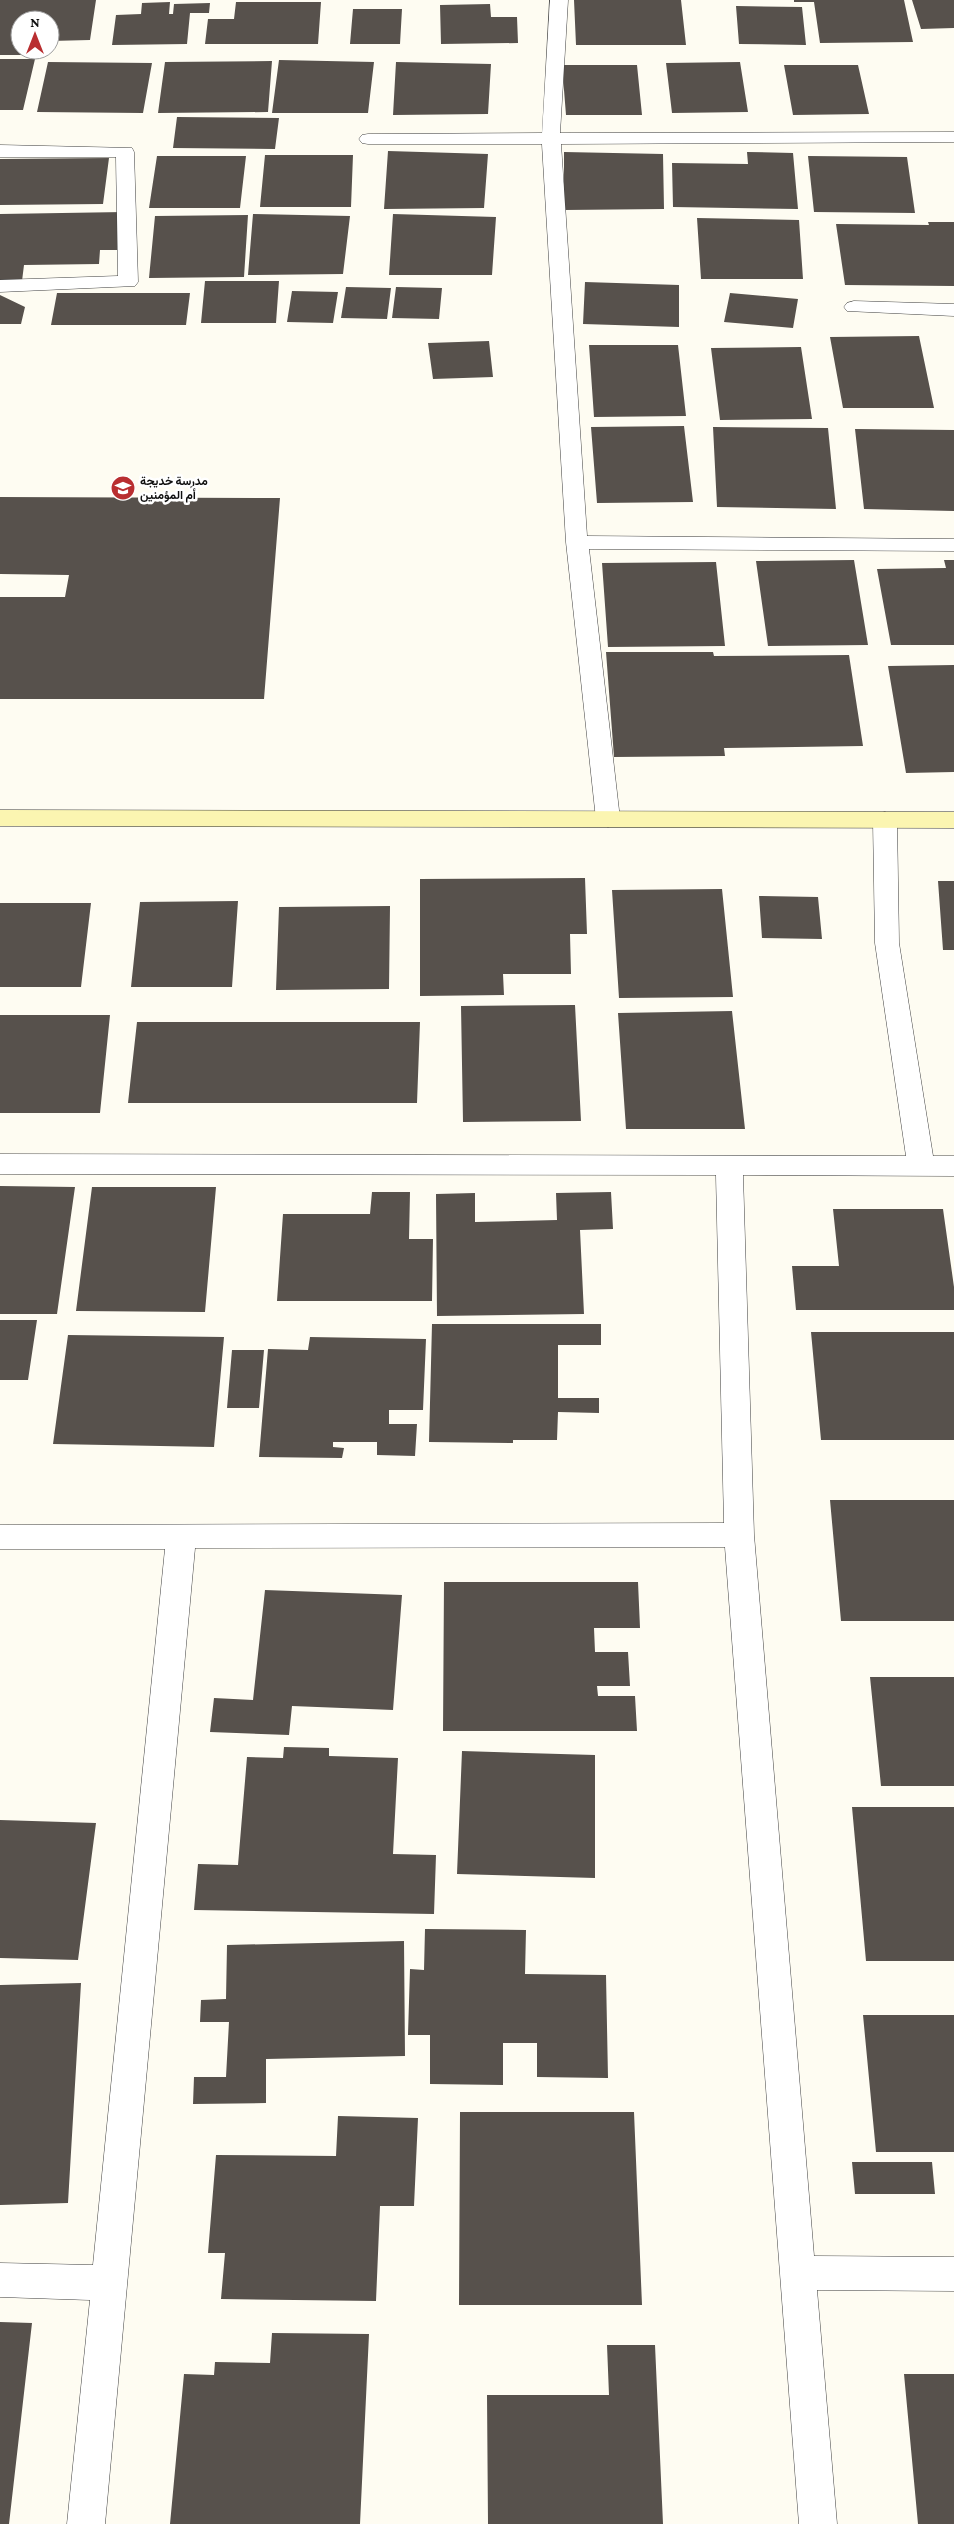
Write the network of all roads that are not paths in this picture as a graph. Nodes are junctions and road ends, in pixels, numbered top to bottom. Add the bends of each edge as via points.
1 (558, 0) edge
2 (551, 137) junction
3 (954, 137) edge
4 (368, 139) dead end
5 (0, 151) edge
6 (0, 286) edge
7 (854, 307) dead end
8 (954, 310) edge
9 (577, 542) junction
10 (954, 545) edge
11 (0, 818) edge
12 (608, 820) junction
13 (885, 820) junction
14 (954, 820) edge
15 (0, 1164) edge
16 (954, 1166) edge
17 (922, 1167) junction
18 (729, 1168) junction
19 (738, 1535) junction
20 (0, 1537) edge
21 (181, 1537) junction
22 (799, 2273) junction
23 (954, 2274) edge
24 (0, 2280) edge
25 (108, 2283) junction
26 (86, 2524) edge
27 (818, 2524) edge

1 - 2 street
2 - 3 street
2 - 4 street
2 - 9 street
5 - 6 street via 125,152 128,282
7 - 8 street
9 - 10 street
9 - 12 street
11 - 12 main road
12 - 13 main road
13 - 14 main road
13 - 17 street via 887,943
15 - 18 street
16 - 17 street
17 - 18 street
18 - 19 street
19 - 21 street
19 - 22 street
20 - 21 street
21 - 25 street
22 - 23 street
22 - 27 street
24 - 25 street
25 - 26 street

